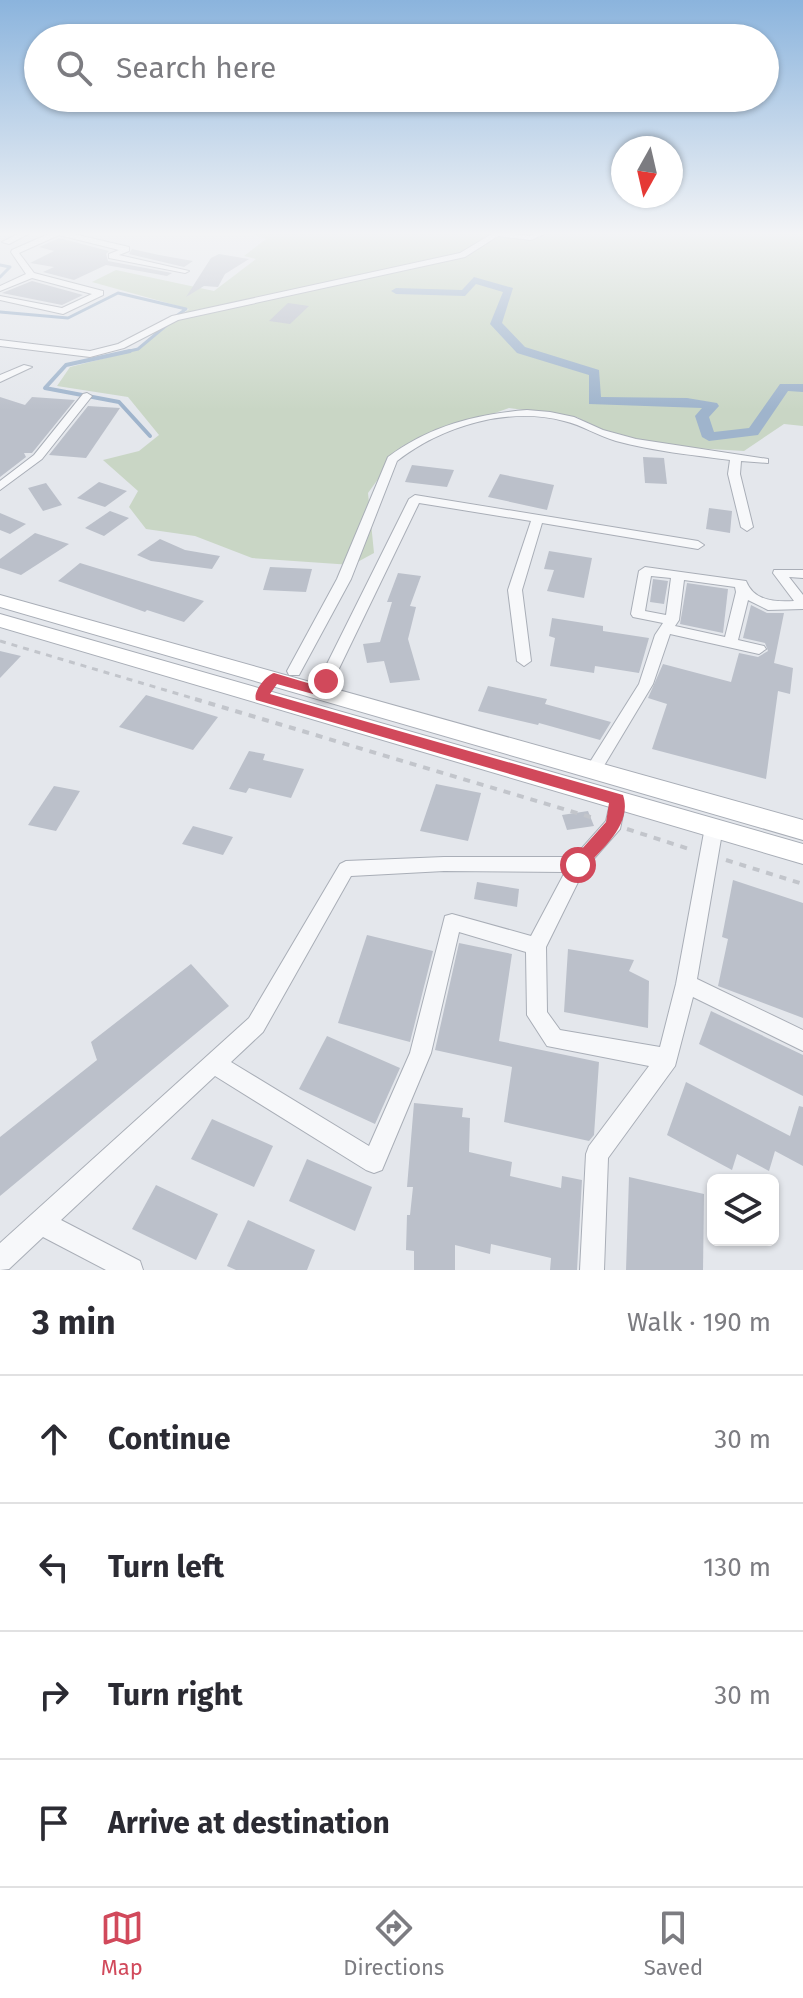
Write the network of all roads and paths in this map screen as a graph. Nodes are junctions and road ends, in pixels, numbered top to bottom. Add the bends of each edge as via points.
1 (93, 291) edge
2 (297, 291) edge
3 (0, 298) edge
4 (0, 343) edge
5 (27, 367) dead end
6 (0, 379) edge
7 (87, 396) dead end
8 (736, 457) junction
9 (764, 461) dead end
10 (0, 487) edge
11 (537, 520) junction
12 (747, 527) dead end
13 (698, 545) dead end
14 (678, 574) junction
15 (803, 574) edge
16 (743, 592) junction
17 (0, 601) edge
18 (803, 605) edge
19 (0, 620) edge
20 (669, 625) junction
21 (0, 641) edge
22 (730, 643) junction
23 (759, 649) dead end
24 (524, 661) dead end
25 (276, 682) junction
26 (313, 689) junction
27 (593, 770) junction
28 (618, 800) junction
29 (614, 824) junction
30 (714, 827) junction
31 (803, 830) edge
32 (707, 854) junction
33 (803, 854) edge
34 (578, 865) junction
35 (803, 884) edge
36 (536, 946) junction
37 (686, 984) junction
38 (803, 1041) edge
39 (668, 1059) junction
40 (215, 1064) junction
41 (42, 1223) junction
42 (0, 1260) edge
43 (131, 1270) edge
44 (592, 1270) edge

1 - 3 street via 100,293 63,311
2 - 4 street via 175,318 121,346 90,354
5 - 6 street
7 - 10 street via 38,457
8 - 9 street
8 - 12 street via 734,474
8 - 25 street via 616,437 569,419 528,413 495,415 405,448 392,459 344,579
11 - 13 street
11 - 24 street via 515,590
11 - 26 street via 415,499 326,681
14 - 16 street via 741,584
14 - 20 street
14 - 20 street via 645,571 638,614
15 - 18 street via 779,573
16 - 18 street via 768,606
16 - 22 street
17 - 25 main road
19 - 25 main road
20 - 22 street
20 - 27 street via 646,684
21 - 29 path
22 - 23 street
25 - 26 main road
25 - 28 main road
26 - 27 main road
27 - 31 main road
28 - 29 street
28 - 30 main road
29 - 32 path
29 - 34 street
30 - 32 street
30 - 33 main road
32 - 35 path
32 - 37 street
34 - 36 street
34 - 40 street via 346,869 256,1025
36 - 39 street via 537,1015 554,1039
36 - 40 street via 452,922 420,1053 374,1162
37 - 38 street
37 - 39 street
39 - 44 street via 597,1154
40 - 41 street
41 - 42 street
41 - 43 street

